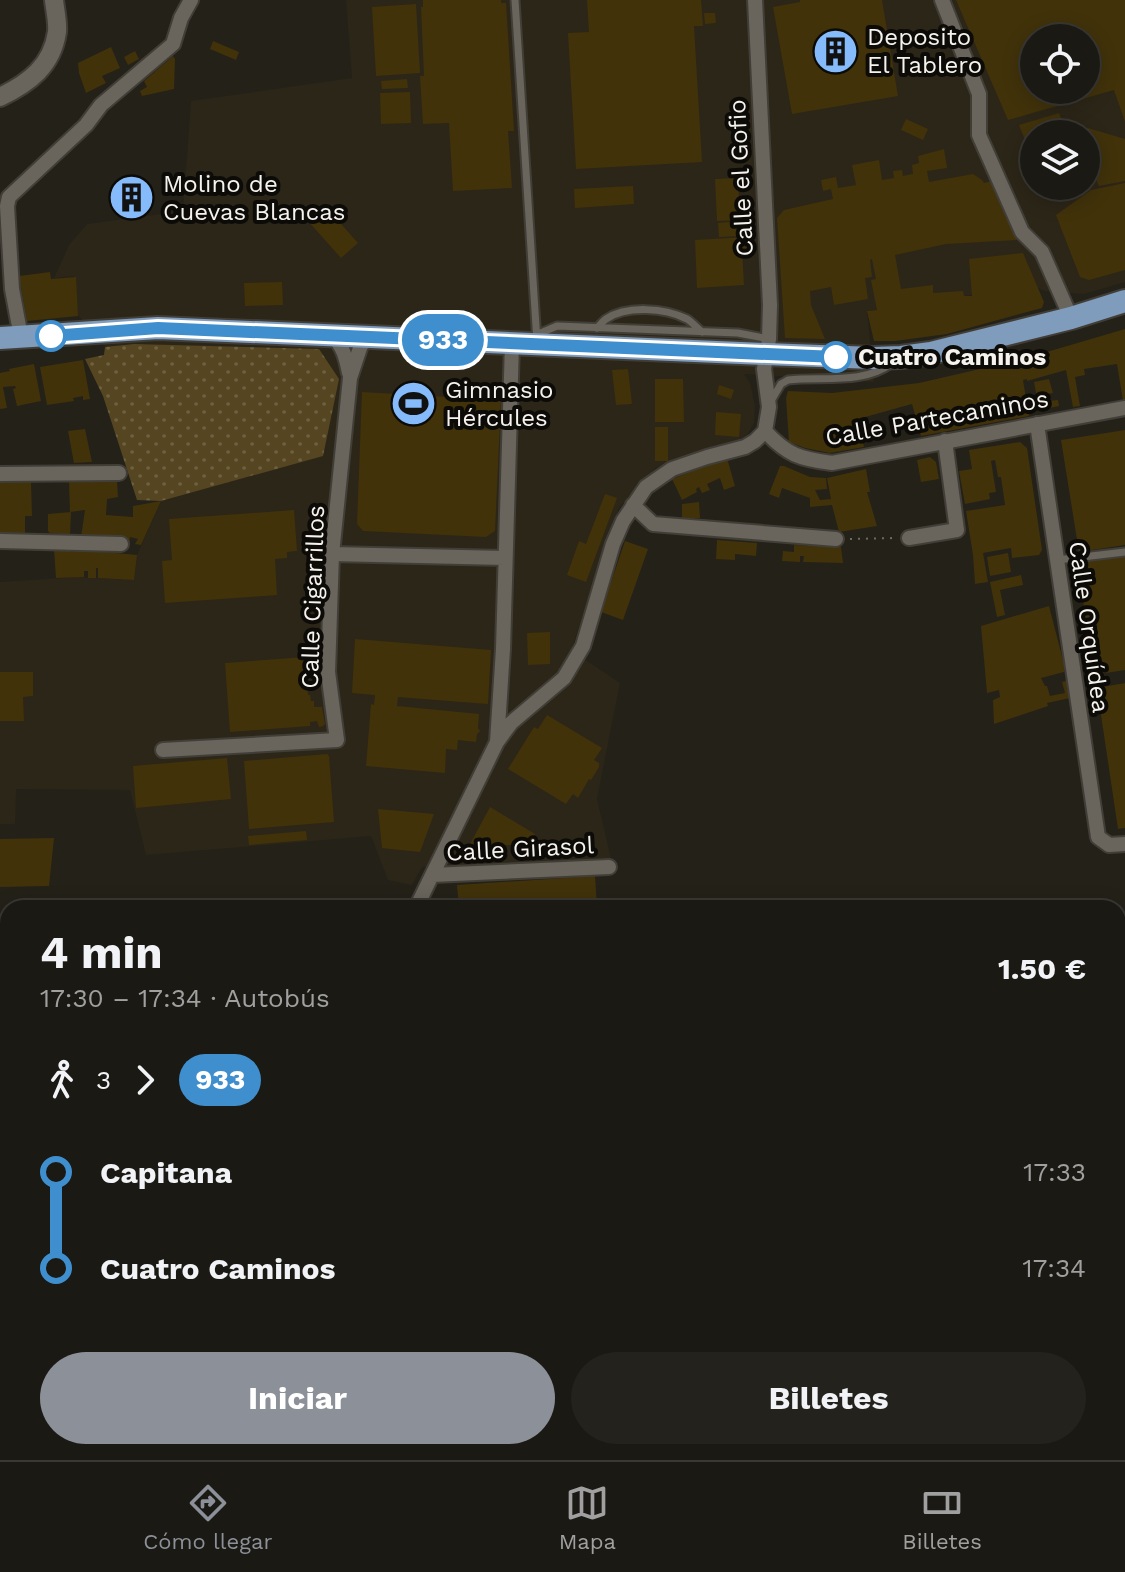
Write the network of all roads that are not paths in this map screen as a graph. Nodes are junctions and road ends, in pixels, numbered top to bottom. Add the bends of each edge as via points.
1 (54, 0) edge
2 (191, 0) edge
3 (515, 0) edge
4 (755, 0) edge
5 (942, 0) edge
6 (0, 97) edge
7 (1125, 301) edge
8 (1071, 318) junction
9 (597, 328) junction
10 (702, 332) junction
11 (80, 334) junction
12 (332, 335) junction
13 (371, 336) junction
14 (11, 337) edge
15 (536, 340) junction
16 (512, 343) junction
17 (768, 346) junction
18 (0, 353) edge
19 (901, 357) junction
20 (350, 378) junction
21 (769, 407) junction
22 (1125, 408) edge
23 (1037, 424) junction
24 (765, 431) junction
25 (945, 441) junction
26 (119, 473) dead end
27 (0, 474) edge
28 (633, 505) junction
29 (909, 538) road end
30 (836, 539) road end
31 (0, 541) edge
32 (121, 544) dead end
33 (1125, 552) edge
34 (332, 554) junction
35 (505, 558) junction
36 (1057, 560) junction
37 (497, 742) junction
38 (163, 750) dead end
39 (1125, 844) edge
40 (609, 867) dead end
41 (432, 875) junction
42 (420, 900) edge

1 - 6 main road via 58,29 46,62 33,77
2 - 14 street via 173,44 101,105 9,197
3 - 15 lane
4 - 17 street, Calle el Gofio
5 - 8 street via 979,94 979,135 1022,232 1042,252
7 - 8 main road
8 - 19 main road
9 - 10 lane
9 - 10 lane via 626,311 647,310 689,320
9 - 15 lane via 557,326
10 - 17 lane via 738,333
11 - 12 main road via 158,328
11 - 14 main road
11 - 18 main road
12 - 13 main road
12 - 20 street via 346,355
13 - 16 main road
13 - 20 street via 361,345
15 - 16 main road
15 - 17 main road
16 - 35 street
17 - 19 main road
17 - 21 street, Calle el Gofio via 764,369
19 - 21 lane via 884,370 850,377 788,380 776,390
20 - 34 street, Calle Cigarrillos
21 - 24 street, Calle el Gofio
22 - 23 street, Calle Partecaminos
23 - 25 street, Calle Partecaminos
23 - 36 street, Calle Orquídea
24 - 25 street, Calle Partecaminos via 802,459 832,463
24 - 28 street via 745,447 672,469 646,487
25 - 29 street via 957,530
26 - 27 street
28 - 30 street via 653,524
28 - 37 street via 613,544 583,646 564,678 511,723
31 - 32 street
33 - 36 lane
34 - 35 street
34 - 38 street, Calle Cigarrillos via 328,672 337,740
35 - 37 street
36 - 39 street, Calle Orquídea via 1098,837 1109,845
37 - 41 street
40 - 41 street, Calle Girasol
41 - 42 street

